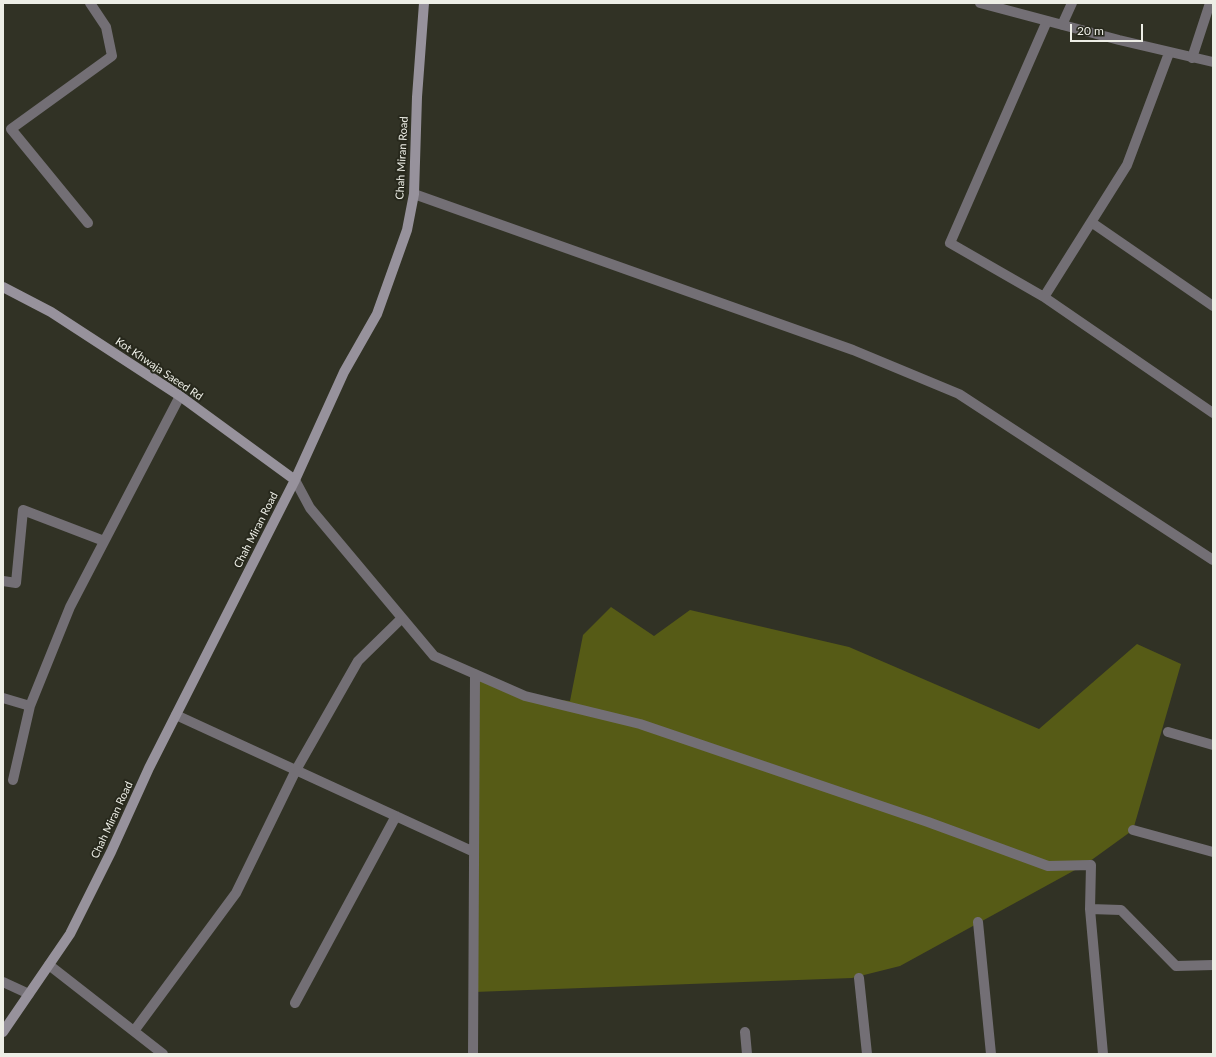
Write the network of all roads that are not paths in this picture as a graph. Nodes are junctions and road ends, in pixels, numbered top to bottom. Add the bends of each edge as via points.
1 (90, 3) edge
2 (424, 3) edge
3 (980, 3) edge
4 (1072, 3) edge
5 (1210, 3) edge
6 (1047, 21) junction
7 (1062, 25) junction
8 (1169, 53) junction
9 (1192, 58) junction
10 (1213, 62) edge
11 (414, 194) junction
12 (88, 222) dead end
13 (1091, 222) junction
14 (3, 286) edge
15 (1044, 298) junction
16 (1213, 306) edge
17 (180, 396) junction
18 (1213, 413) edge
19 (295, 480) junction
20 (104, 541) junction
21 (1213, 560) edge
22 (3, 581) edge
23 (402, 618) junction
24 (476, 674) junction
25 (3, 698) edge
26 (30, 706) junction
27 (176, 715) junction
28 (1168, 732) dead end
29 (1213, 745) edge
30 (296, 770) junction
31 (13, 780) dead end
32 (396, 816) junction
33 (1132, 830) dead end
34 (474, 852) junction
35 (1213, 852) edge
36 (1090, 909) junction
37 (978, 922) dead end
38 (49, 965) junction
39 (1213, 965) edge
40 (859, 978) dead end
41 (3, 982) edge
42 (29, 994) junction
43 (295, 1003) dead end
44 (134, 1031) junction
45 (3, 1032) edge
46 (745, 1032) dead end
47 (163, 1054) edge
48 (473, 1054) edge
49 (747, 1054) edge
50 (867, 1054) edge
51 (992, 1054) edge
52 (1103, 1054) edge

1 - 12 street via 106,27 112,56 11,129
2 - 11 main road, Chah Miran Road via 417,97
3 - 6 street
4 - 7 street
5 - 9 street
6 - 7 street
6 - 15 street via 950,243
7 - 8 street
8 - 9 street
8 - 13 street via 1127,165
9 - 10 street
11 - 19 main road, Chah Miran Road via 407,230 376,314 344,372
11 - 21 street via 853,350 959,394
13 - 15 street
13 - 16 street
14 - 17 main road, Kot Khwaja Saeed Rd via 51,312
15 - 18 street
17 - 19 main road, Kot Khwaja Saeed Rd
17 - 20 street
19 - 23 street via 310,508
19 - 27 main road, Chah Miran Road
20 - 22 street via 23,510 16,583
20 - 26 street via 70,607
23 - 24 street via 434,656
23 - 30 street via 358,661
24 - 34 street
24 - 36 street via 525,696 640,724 928,822 1048,866 1092,865
25 - 26 street
26 - 31 street
27 - 30 street
27 - 38 main road, Chah Miran Road via 70,934
28 - 29 street
30 - 32 street
30 - 44 street via 236,894
32 - 34 street
32 - 43 street
33 - 35 street
34 - 48 street
36 - 39 street via 1121,910 1176,966
36 - 52 street
37 - 51 street
38 - 42 main road, Chah Miran Road
38 - 44 street
40 - 50 street
41 - 42 street
42 - 45 main road, Chah Miran Road
44 - 47 street
46 - 49 street

